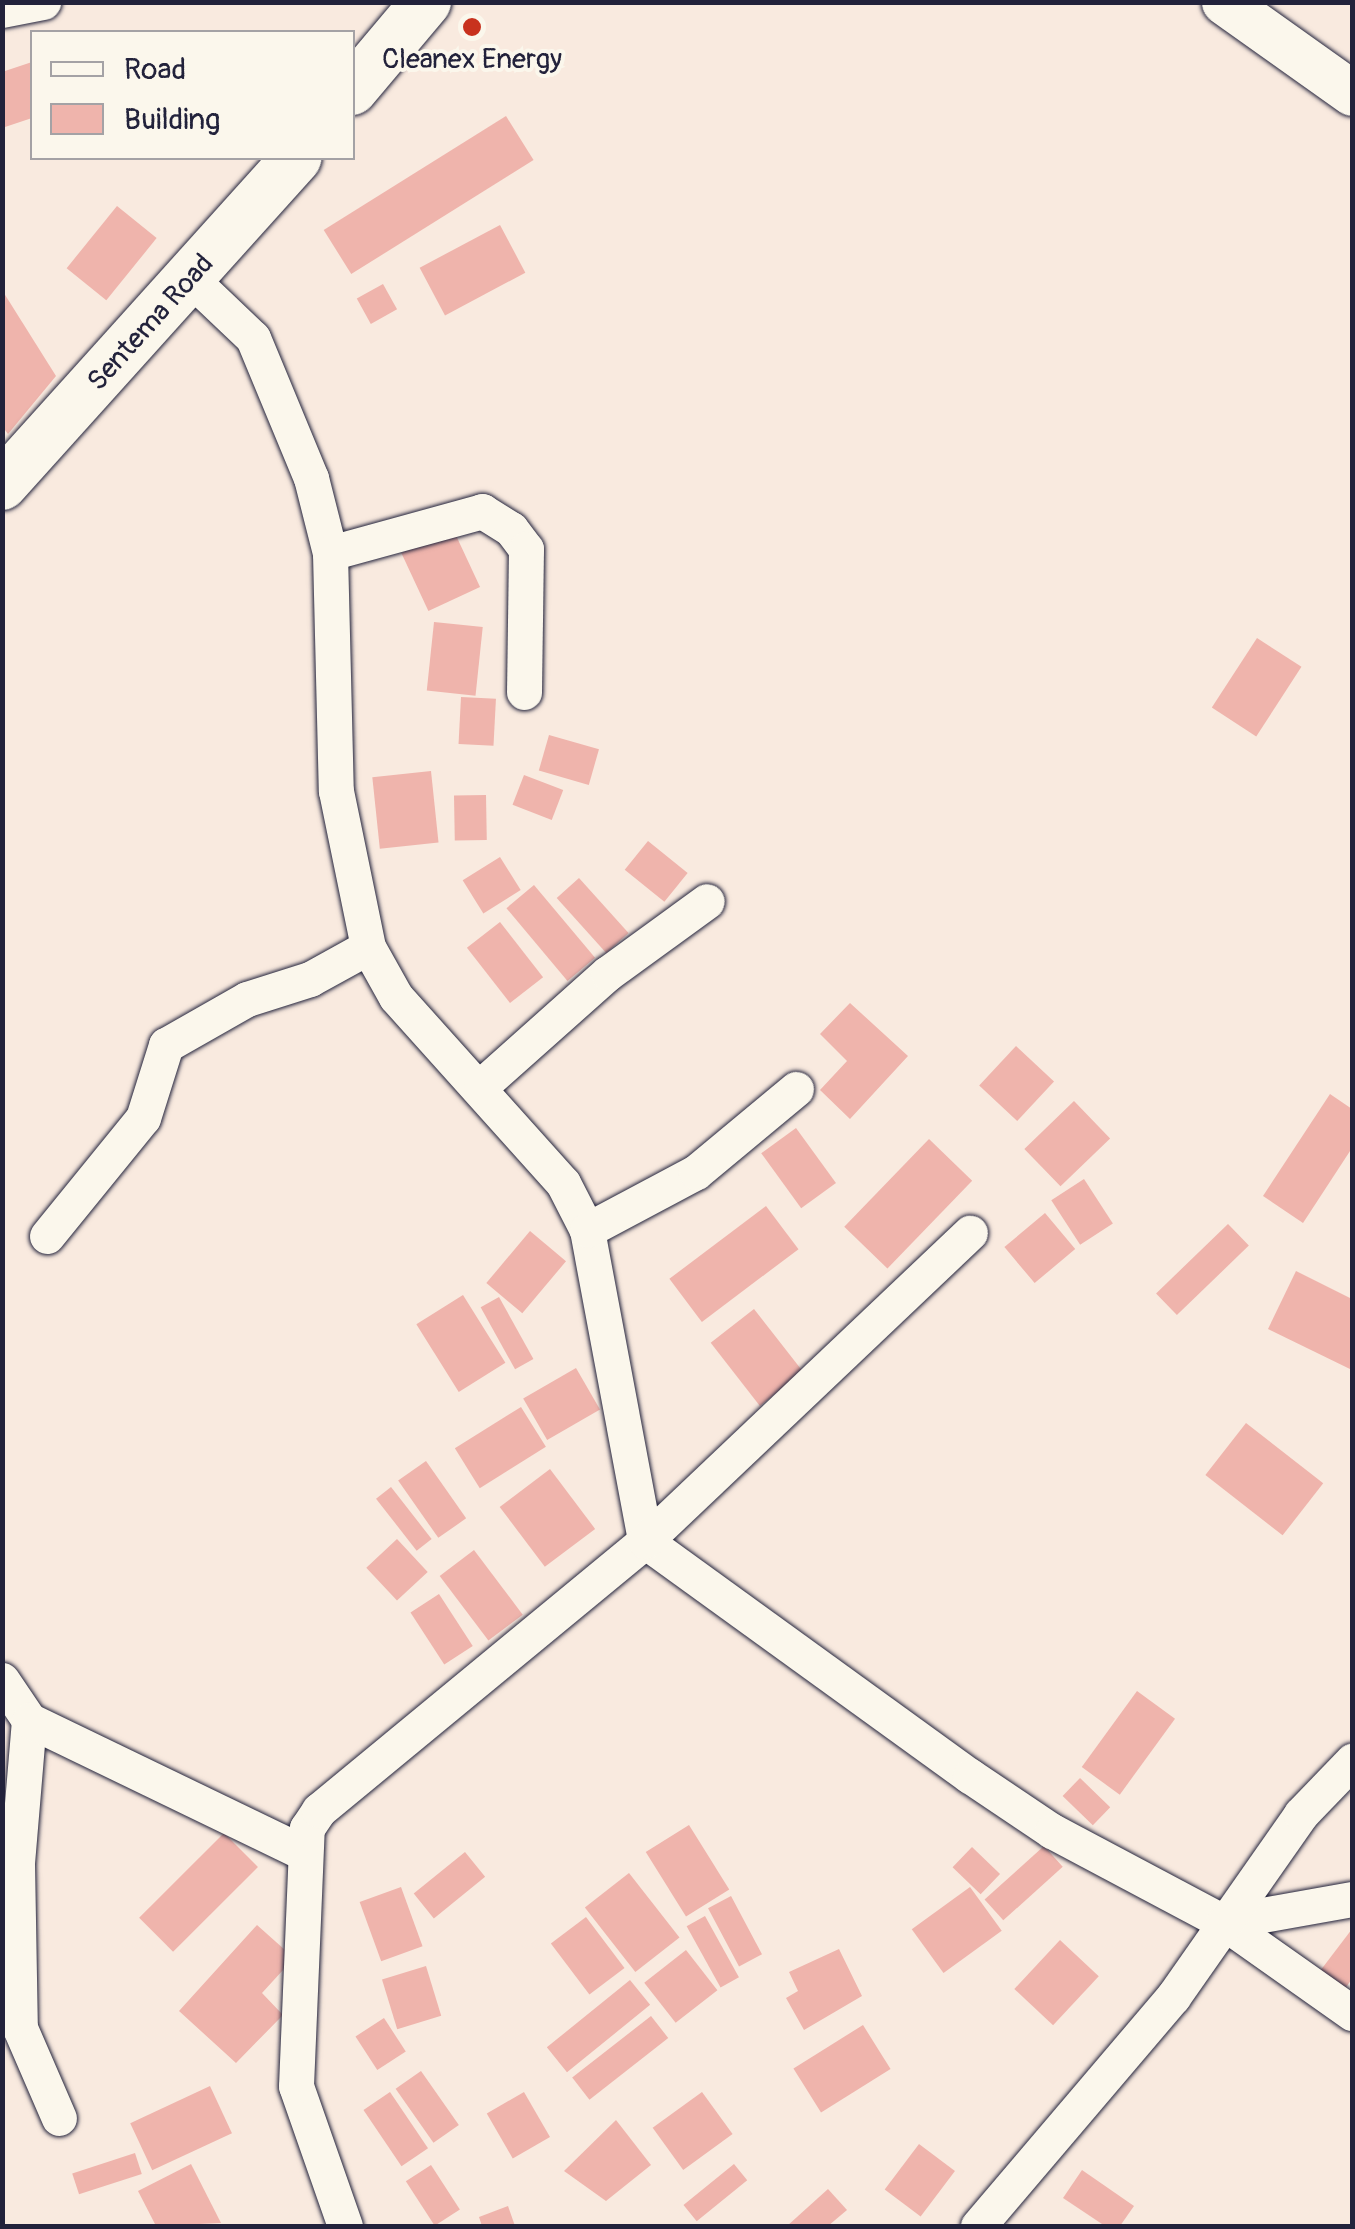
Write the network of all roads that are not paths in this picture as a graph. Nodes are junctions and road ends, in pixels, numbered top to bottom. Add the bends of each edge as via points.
1 (43, 2) edge
2 (426, 2) edge
3 (1224, 2) edge
4 (2, 10) edge
5 (355, 86) edge
6 (1352, 94) edge
7 (294, 160) edge
8 (192, 280) junction
9 (2, 485) edge
10 (330, 553) junction
11 (524, 692) dead end
12 (707, 901) dead end
13 (368, 947) junction
14 (481, 1086) junction
15 (796, 1089) dead end
16 (587, 1230) junction
17 (970, 1234) dead end
18 (46, 1236) dead end
19 (646, 1541) junction
20 (2, 1680) edge
21 (29, 1720) junction
22 (1352, 1761) edge
23 (300, 1851) junction
24 (1352, 1900) edge
25 (1223, 1922) junction
26 (1352, 2013) edge
27 (59, 2118) dead end
28 (345, 2226) edge
29 (978, 2226) edge

1 - 4 street
2 - 5 main road
3 - 6 street
7 - 8 main road, Sentema Road
8 - 9 main road, Sentema Road
8 - 10 street via 253,338 311,478
10 - 11 street via 482,510 512,529 526,549
10 - 13 street via 336,791
12 - 14 street via 608,973
13 - 14 street via 396,997
13 - 18 street via 310,980 246,998 166,1045 143,1118
14 - 16 street via 563,1184
15 - 16 street via 696,1172
16 - 19 street
17 - 19 street
19 - 23 street via 318,1810
19 - 25 street via 1035,1820
20 - 21 street
21 - 23 street
21 - 27 street via 17,1863 20,2028
22 - 25 street via 1301,1814
23 - 28 street via 296,2086
24 - 25 street
25 - 26 street
25 - 29 street via 1173,1997

